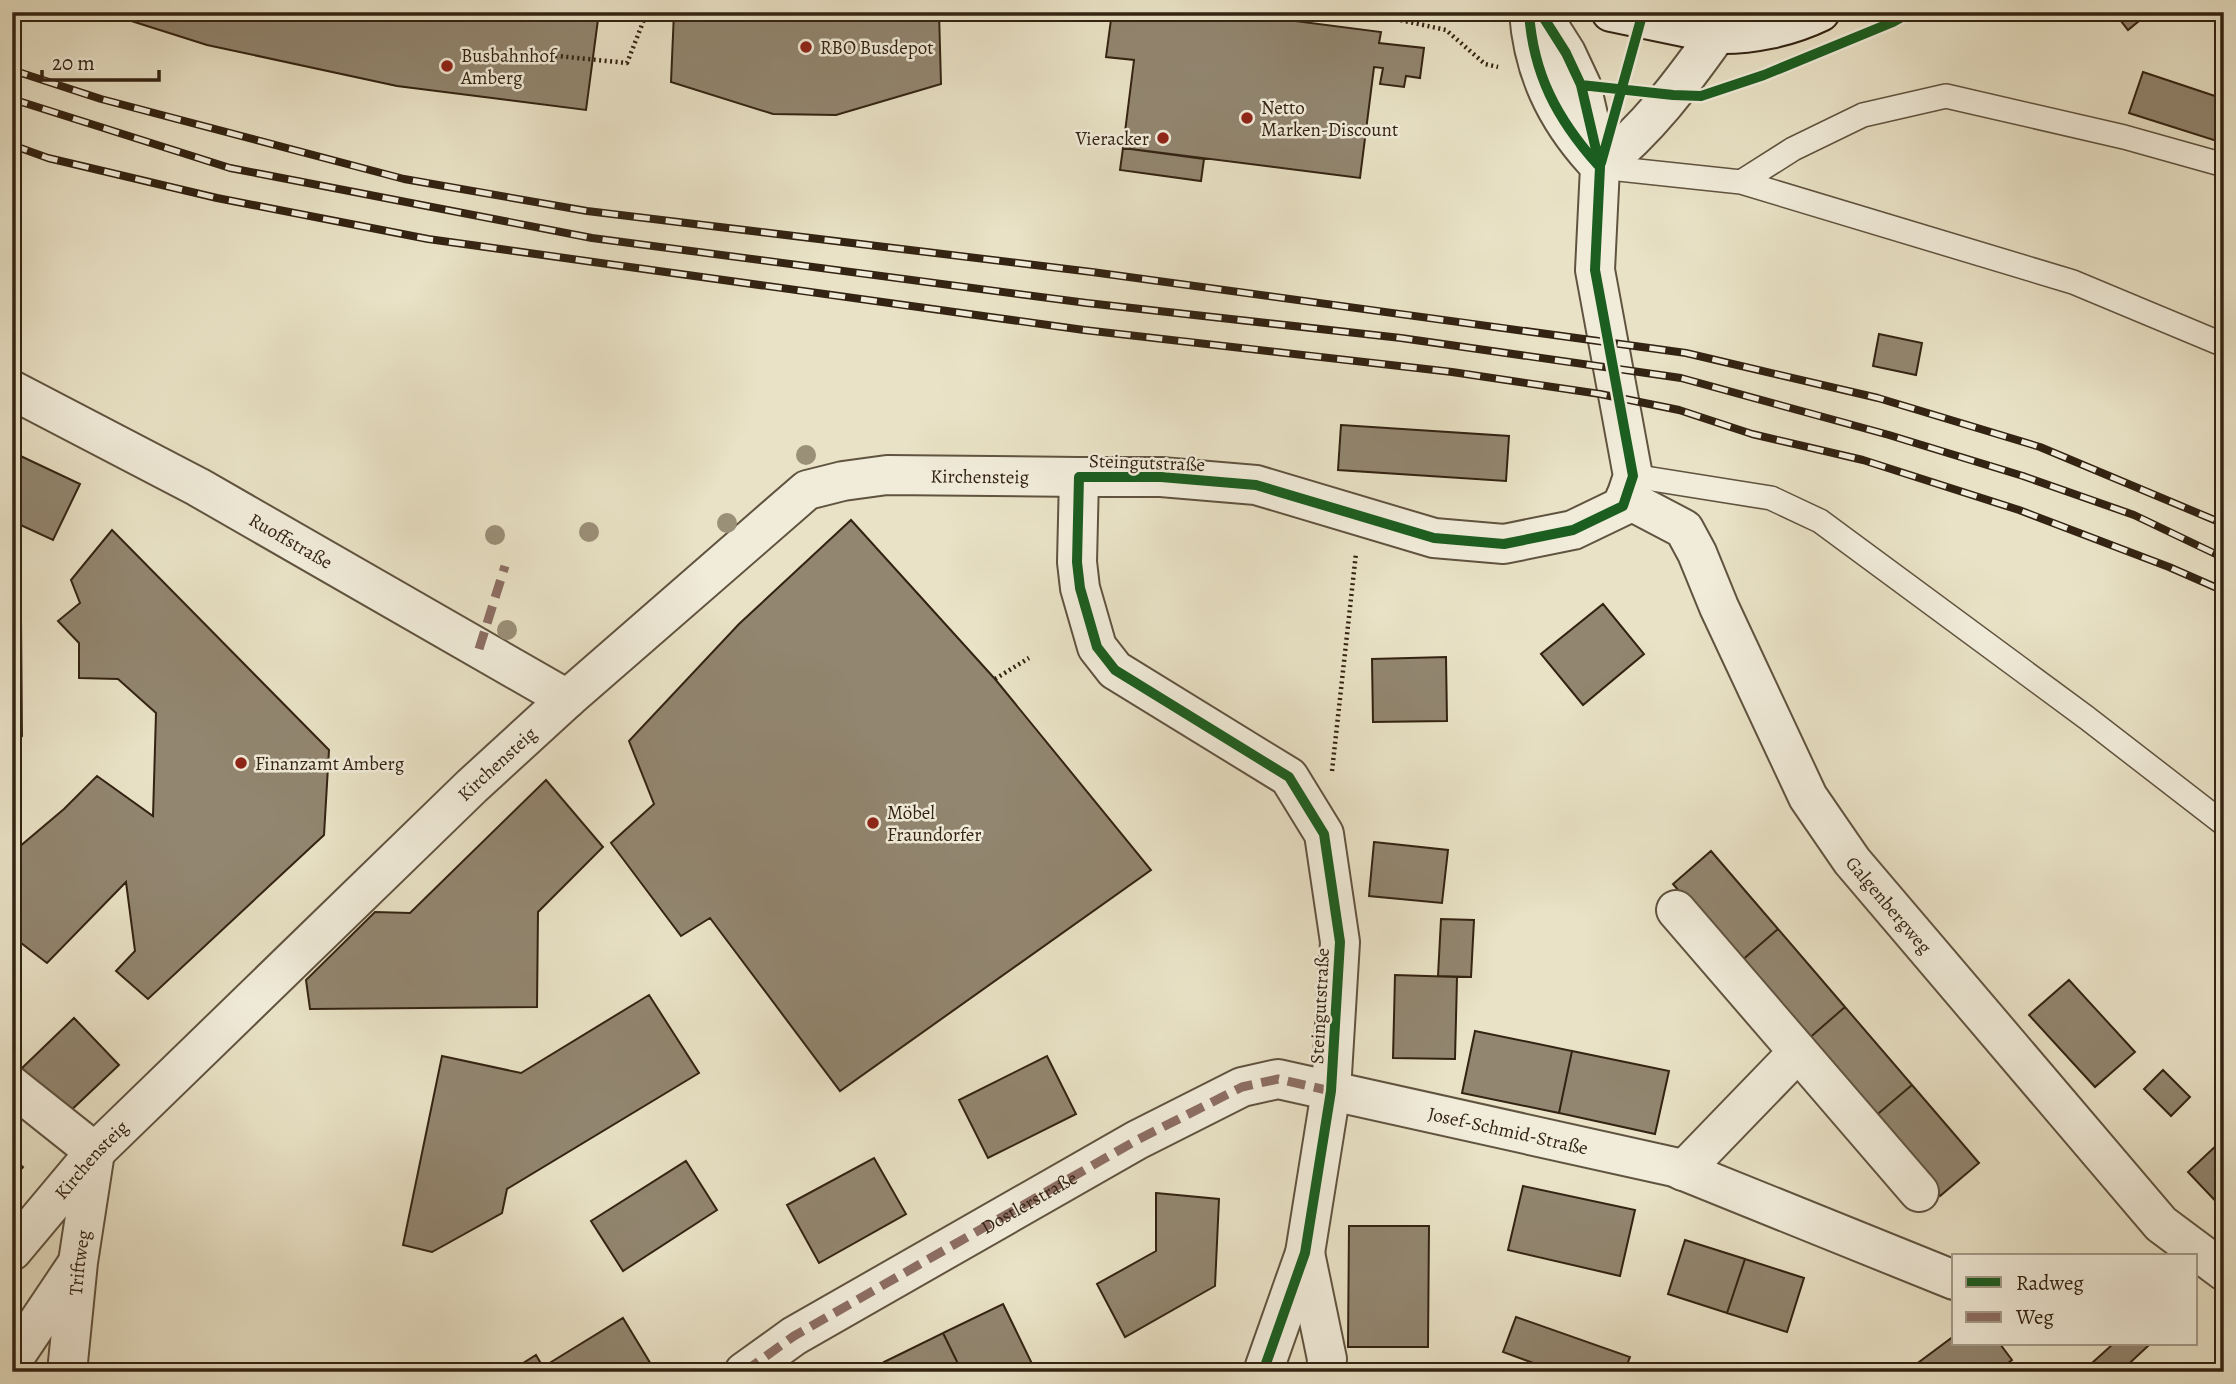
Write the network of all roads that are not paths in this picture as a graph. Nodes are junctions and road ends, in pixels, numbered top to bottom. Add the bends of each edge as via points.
1 (1529, 12) edge
2 (1540, 12) edge
3 (1611, 12) edge
4 (1814, 14) edge
5 (1717, 34) junction
6 (2224, 165) edge
7 (1600, 167) junction
8 (1741, 182) junction
9 (2224, 345) edge
10 (12, 390) edge
11 (1079, 477) junction
12 (1629, 487) junction
13 (567, 699) junction
14 (2224, 824) edge
15 (1676, 910) dead end
16 (1798, 1052) junction
17 (12, 1086) edge
18 (1331, 1091) junction
19 (95, 1152) junction
20 (1683, 1171) junction
21 (1919, 1192) dead end
22 (12, 1251) edge
23 (1305, 1254) junction
24 (78, 1262) junction
25 (2224, 1271) edge
26 (1952, 1279) edge
27 (12, 1361) edge
28 (67, 1372) edge
29 (744, 1372) edge
30 (1263, 1372) edge
31 (1326, 1372) edge

1 - 7 street via 1540,75 1580,145
2 - 7 street via 1581,85
3 - 5 street
4 - 5 street via 1768,29
5 - 7 street via 1648,124
6 - 8 lane via 1946,96 1863,115 1793,149
7 - 8 lane
7 - 12 street via 1595,270
8 - 9 lane via 2073,282
10 - 13 street, Ruoffstraße via 198,487
11 - 12 street, Steingutstraße via 1161,477 1256,485 1434,538 1504,544 1573,530 1623,506
11 - 13 street, Kirchensteig via 887,475 807,490
11 - 18 street, Steingutstraße via 1077,562 1097,647 1115,670 1290,777 1324,834 1340,942
12 - 14 lane via 1771,498 1820,521
12 - 25 street, Galgenbergweg via 1684,529 1808,797 1852,860 2161,1224
13 - 19 street, Kirchensteig
15 - 16 street
16 - 20 street
16 - 21 street
17 - 19 street
18 - 20 street, Josef-Schmid-Straße
18 - 23 street, Steingutstraße
18 - 29 street, Dostlerstraße via 1278,1079 1242,1087 1137,1140 806,1329
19 - 22 street, Kirchensteig
19 - 24 street, Triftweg
20 - 26 street, Josef-Schmid-Straße
23 - 30 street, Steingutstraße
23 - 31 street, Steingutstraße
24 - 27 street
24 - 28 street, Triftweg

